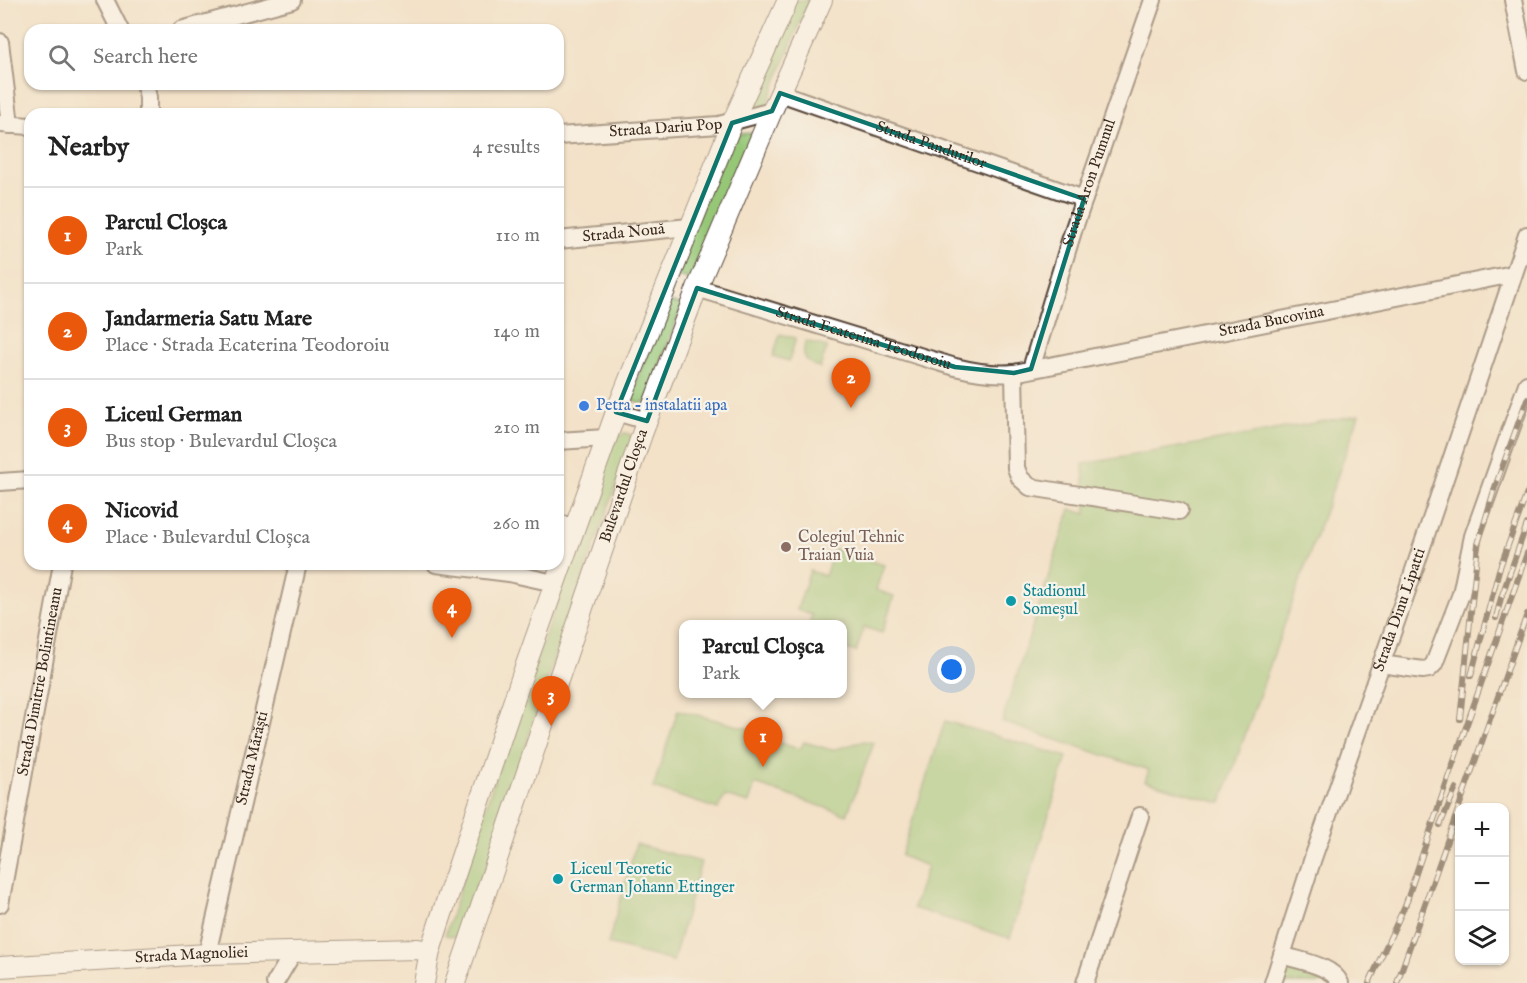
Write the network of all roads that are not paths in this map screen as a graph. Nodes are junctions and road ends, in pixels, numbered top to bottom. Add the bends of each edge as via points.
1 (105, 0) edge
2 (292, 0) edge
3 (788, 0) edge
4 (822, 0) edge
5 (1153, 0) edge
6 (1513, 0) edge
7 (117, 24) edge
8 (203, 24) edge
9 (0, 42) edge
10 (1527, 71) edge
11 (146, 90) edge
12 (780, 93) junction
13 (148, 108) edge
14 (772, 111) junction
15 (732, 123) junction
16 (5, 124) edge
17 (24, 126) edge
18 (564, 136) edge
19 (1084, 199) junction
20 (689, 227) junction
21 (1527, 235) edge
22 (564, 239) edge
23 (1513, 274) junction
24 (697, 288) junction
25 (1031, 369) junction
26 (1014, 373) junction
27 (1527, 384) edge
28 (616, 412) junction
29 (647, 422) junction
30 (606, 438) junction
31 (564, 441) edge
32 (24, 480) edge
33 (0, 482) edge
34 (1179, 512) dead end
35 (566, 525) edge
36 (61, 570) edge
37 (297, 570) edge
38 (485, 570) edge
39 (557, 570) edge
40 (554, 583) junction
41 (1381, 664) junction
42 (1140, 816) dead end
43 (0, 904) edge
44 (384, 950) junction
45 (294, 951) junction
46 (430, 951) junction
47 (207, 954) junction
48 (1282, 955) junction
49 (0, 967) edge
50 (275, 983) edge
51 (422, 983) edge
52 (444, 983) edge
53 (455, 983) edge
54 (1085, 983) edge
55 (1273, 983) edge
56 (1340, 983) edge

1 - 7 street
2 - 8 street
3 - 15 main road, Bulevardul Cloșca
4 - 12 main road, Bulevardul Cloșca
5 - 19 street, Strada Aron Pumnul
6 - 10 street
9 - 16 street
11 - 13 street
12 - 14 main road, Bulevardul Cloșca
12 - 19 street, Strada Pandurilor
14 - 15 street, Strada Dariu Pop
14 - 24 main road, Bulevardul Cloșca
15 - 18 street, Strada Dariu Pop
15 - 20 main road, Bulevardul Cloșca
16 - 17 street
19 - 25 street, Strada Aron Pumnul
20 - 22 street, Strada Nouă
20 - 28 main road, Bulevardul Cloșca
21 - 23 street, Strada Dinu Lipatti
23 - 25 street, Strada Bucovina
23 - 41 street, Strada Dinu Lipatti
24 - 26 street, Strada Ecaterina Teodoroiu via 955,367 987,374
24 - 29 main road, Bulevardul Cloșca
25 - 26 street, Strada Ecaterina Teodoroiu
26 - 34 street via 1016,468 1030,487
27 - 41 street via 1473,536 1461,594 1434,664 1423,670
28 - 29 street
28 - 30 main road, Bulevardul Cloșca
29 - 53 main road, Bulevardul Cloșca
30 - 31 street
30 - 35 main road, Bulevardul Cloșca
32 - 33 street
36 - 43 street, Strada Dimitrie Bolintineanu
37 - 47 street, Strada Mărăști
38 - 40 street
39 - 40 main road, Bulevardul Cloșca
40 - 46 main road, Bulevardul Cloșca
41 - 48 street, Strada Dinu Lipatti
42 - 54 street
44 - 45 main road, Strada Magnoliei
44 - 46 main road, Strada Magnoliei
44 - 51 main road, Strada Magnoliei via 412,963
45 - 47 main road, Strada Magnoliei
45 - 50 street
46 - 51 main road, Bulevardul Cloșca
46 - 52 main road
47 - 49 main road, Strada Magnoliei
48 - 55 street, Strada Dinu Lipatti
48 - 56 street via 1328,970

